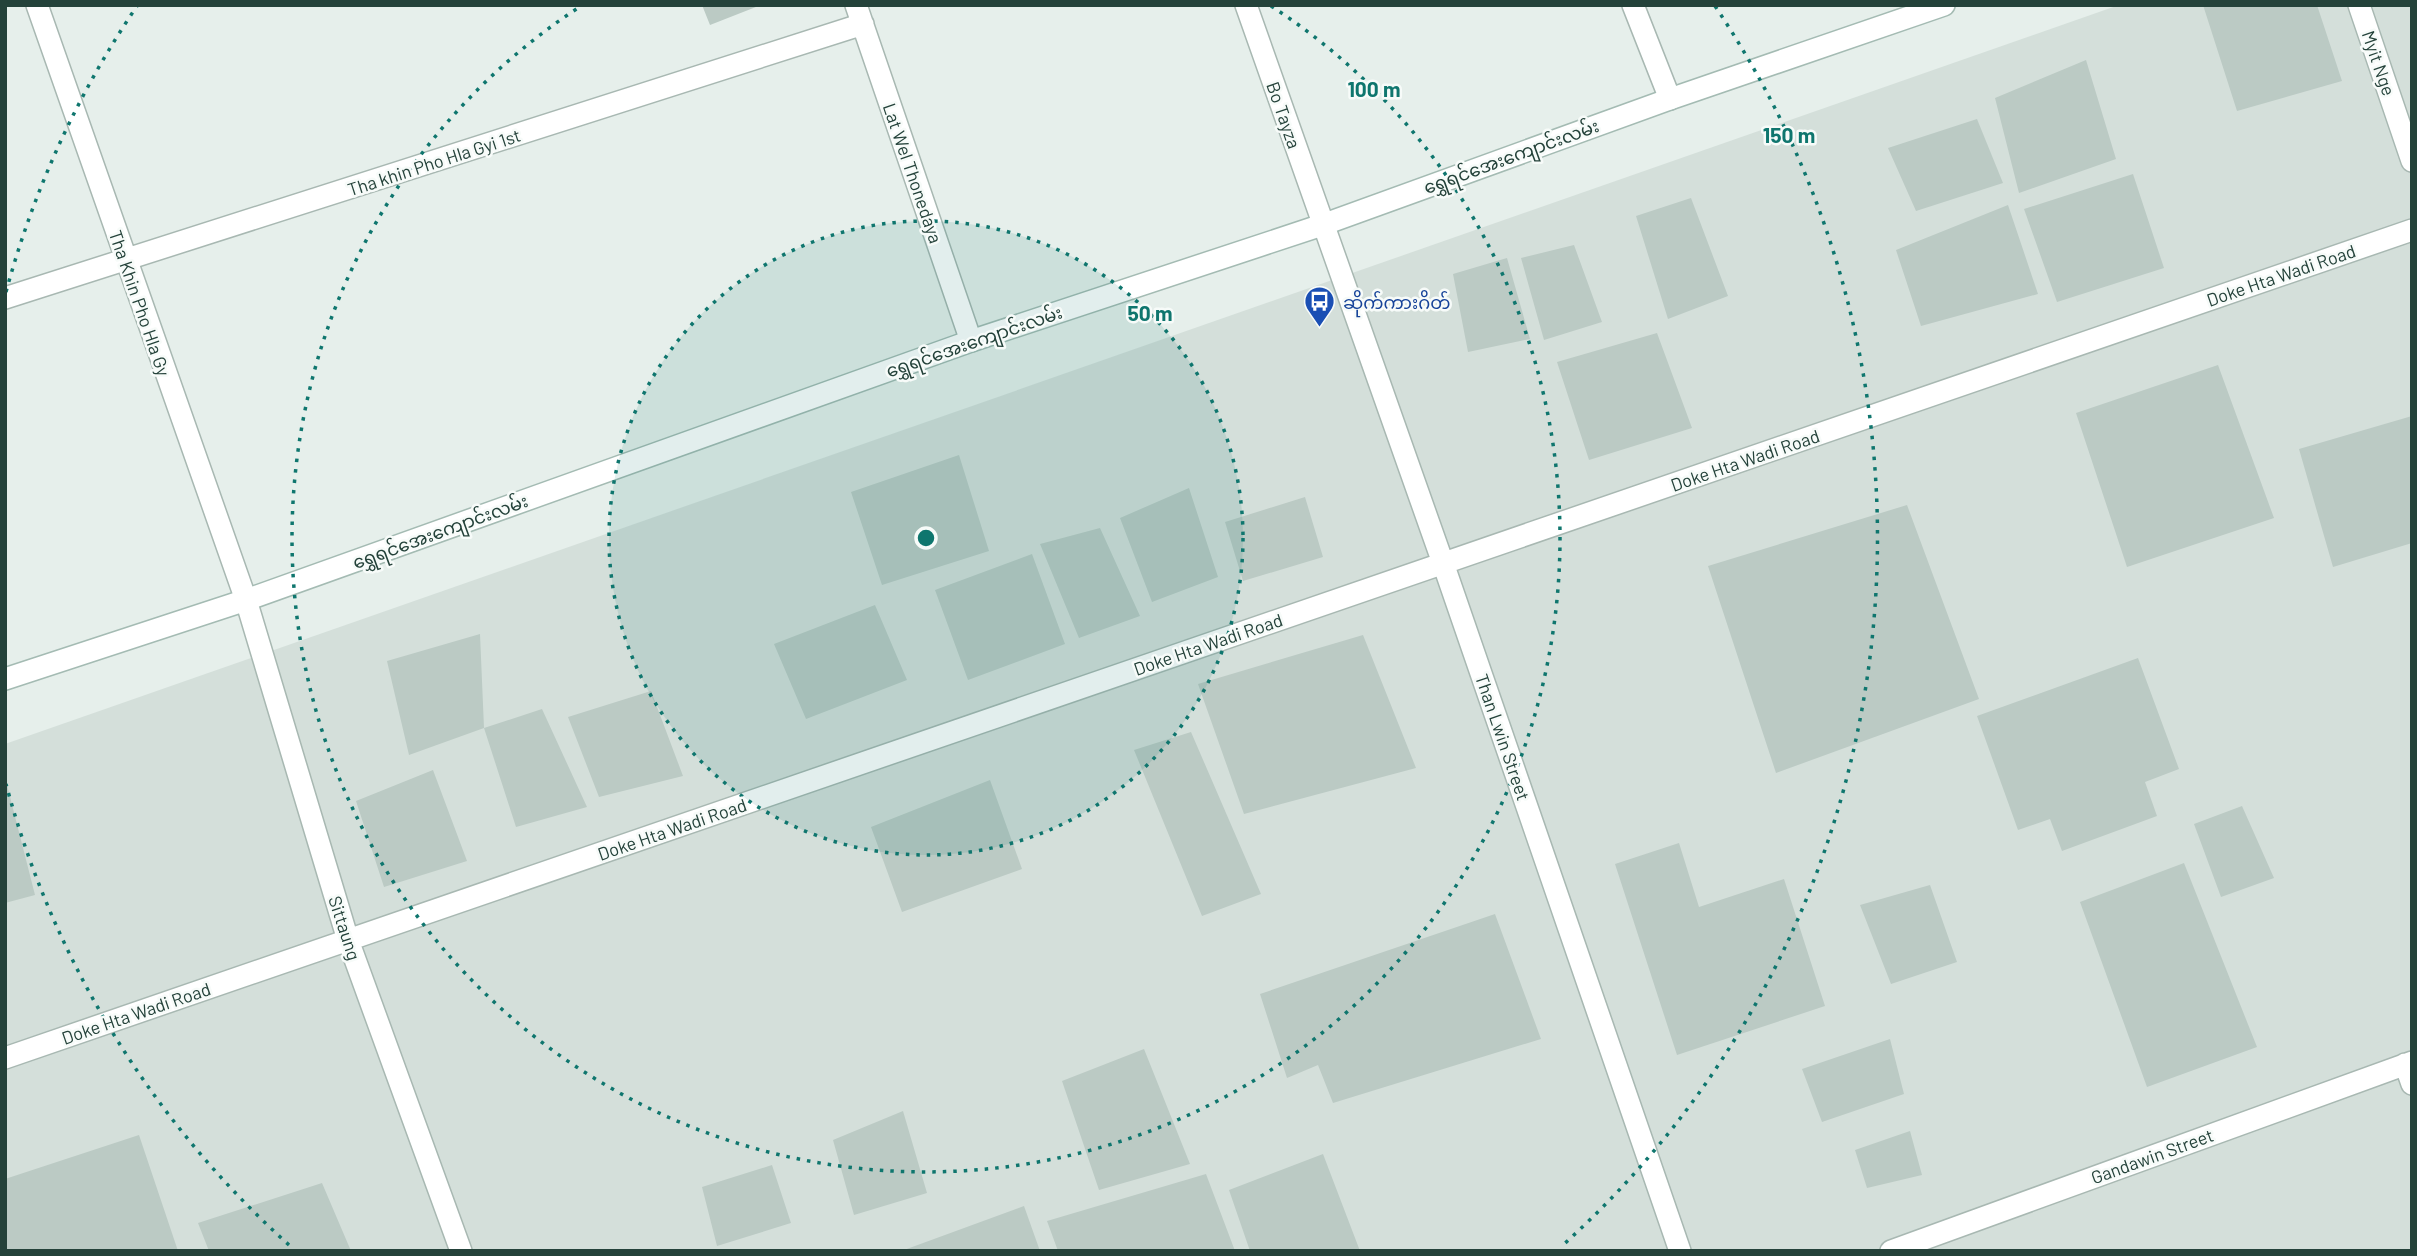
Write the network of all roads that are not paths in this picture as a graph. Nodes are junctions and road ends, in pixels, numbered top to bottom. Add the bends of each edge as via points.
1 (37, 5) edge
2 (1246, 5) edge
3 (1633, 5) edge
4 (1944, 5) edge
5 (2359, 5) edge
6 (859, 15) edge
7 (1670, 99) junction
8 (2412, 161) edge
9 (1322, 225) junction
10 (2412, 230) edge
11 (125, 261) junction
12 (5, 298) edge
13 (971, 341) junction
14 (1443, 564) junction
15 (246, 600) junction
16 (5, 679) edge
17 (348, 940) junction
18 (5, 1058) edge
19 (2409, 1070) edge
20 (461, 1251) edge
21 (1680, 1251) edge
22 (1891, 1251) edge

1 - 11 street, Tha Khin Pho Hla Gy
2 - 9 street, Bo Tayza
3 - 7 street
4 - 7 street, ရွှေရင်အေးကျောင်းလမ်း
5 - 8 street, Myit Nge
6 - 11 street, Tha khin Pho Hla Gyi 1st
6 - 13 street, Lat Wel Thonedaya
7 - 9 street, ရွှေရင်အေးကျောင်းလမ်း
9 - 13 street, ရွှေရင်အေးကျောင်းလမ်း
9 - 14 street, Than Lwin Street
10 - 14 street, Doke Hta Wadi Road
11 - 12 street, Tha khin Pho Hla Gyi 1st
11 - 15 street, Tha Khin Pho Hla Gy
13 - 15 street, ရွှေရင်အေးကျောင်းလမ်း
14 - 17 street, Doke Hta Wadi Road
14 - 21 street, Than Lwin Street
15 - 16 street, ရွှေရင်အေးကျောင်းလမ်း
15 - 17 street, Sittaung
17 - 18 street, Doke Hta Wadi Road
17 - 20 street, Sittaung
19 - 22 street, Gandawin Street

